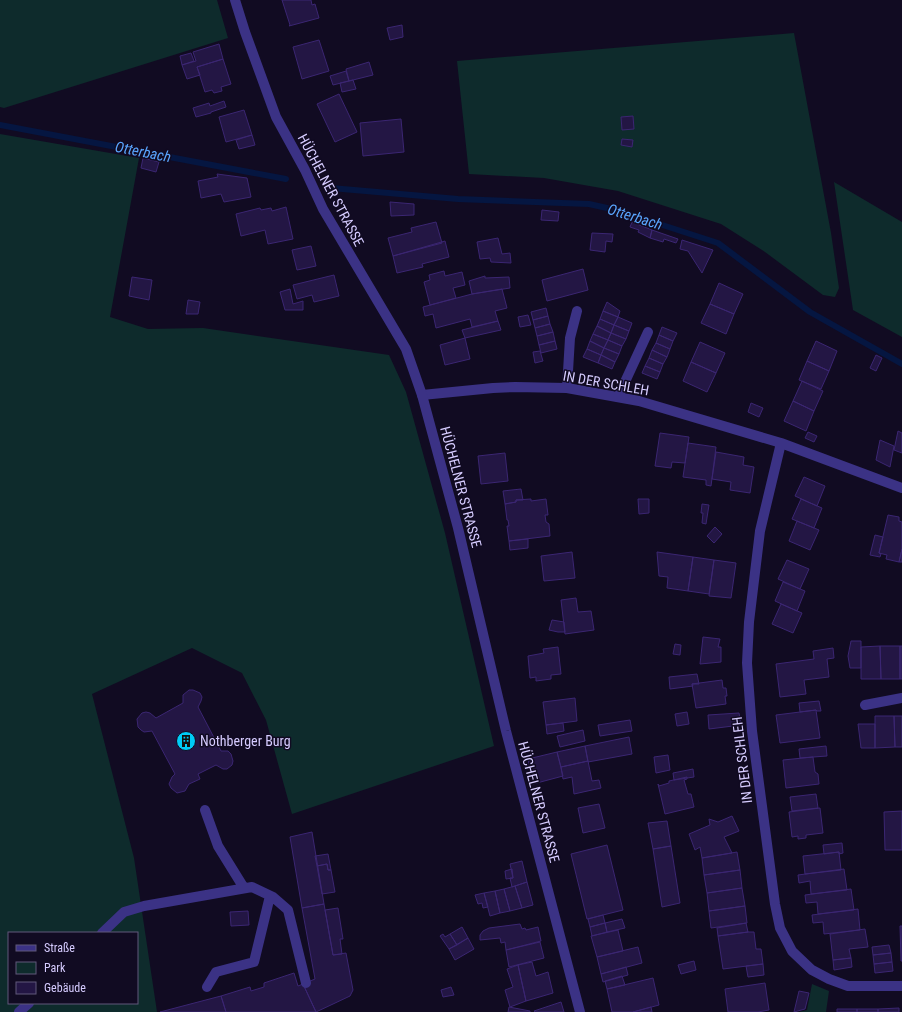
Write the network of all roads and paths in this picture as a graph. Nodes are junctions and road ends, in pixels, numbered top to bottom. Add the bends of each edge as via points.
1 (235, 0) edge
2 (577, 311) dead end
3 (648, 332) dead end
4 (566, 388) junction
5 (422, 395) junction
6 (618, 397) junction
7 (781, 442) junction
8 (902, 488) edge
9 (902, 698) edge
10 (865, 705) dead end
11 (205, 810) dead end
12 (244, 888) junction
13 (270, 896) junction
14 (103, 932) edge
15 (306, 983) dead end
16 (902, 986) edge
17 (207, 987) dead end
18 (28, 1004) edge
19 (19, 1012) edge
20 (580, 1012) edge

1 - 5 street, HÜCHELNER STRASSE via 276,117 323,208 406,349
2 - 4 street via 570,338
3 - 6 street
4 - 5 street, IN DER SCHLEH via 515,387
4 - 6 street, IN DER SCHLEH
5 - 20 street, HÜCHELNER STRASSE
6 - 7 street, IN DER SCHLEH
7 - 8 street, IN DER SCHLEH
7 - 16 street, IN DER SCHLEH via 760,531 749,622 747,663 752,731 780,928 792,951 812,970 828,979 848,986
9 - 10 street
11 - 12 street via 218,846
12 - 13 street via 252,887
12 - 14 street via 124,912
13 - 15 street via 288,910
13 - 17 street via 254,962 216,972
18 - 19 street

